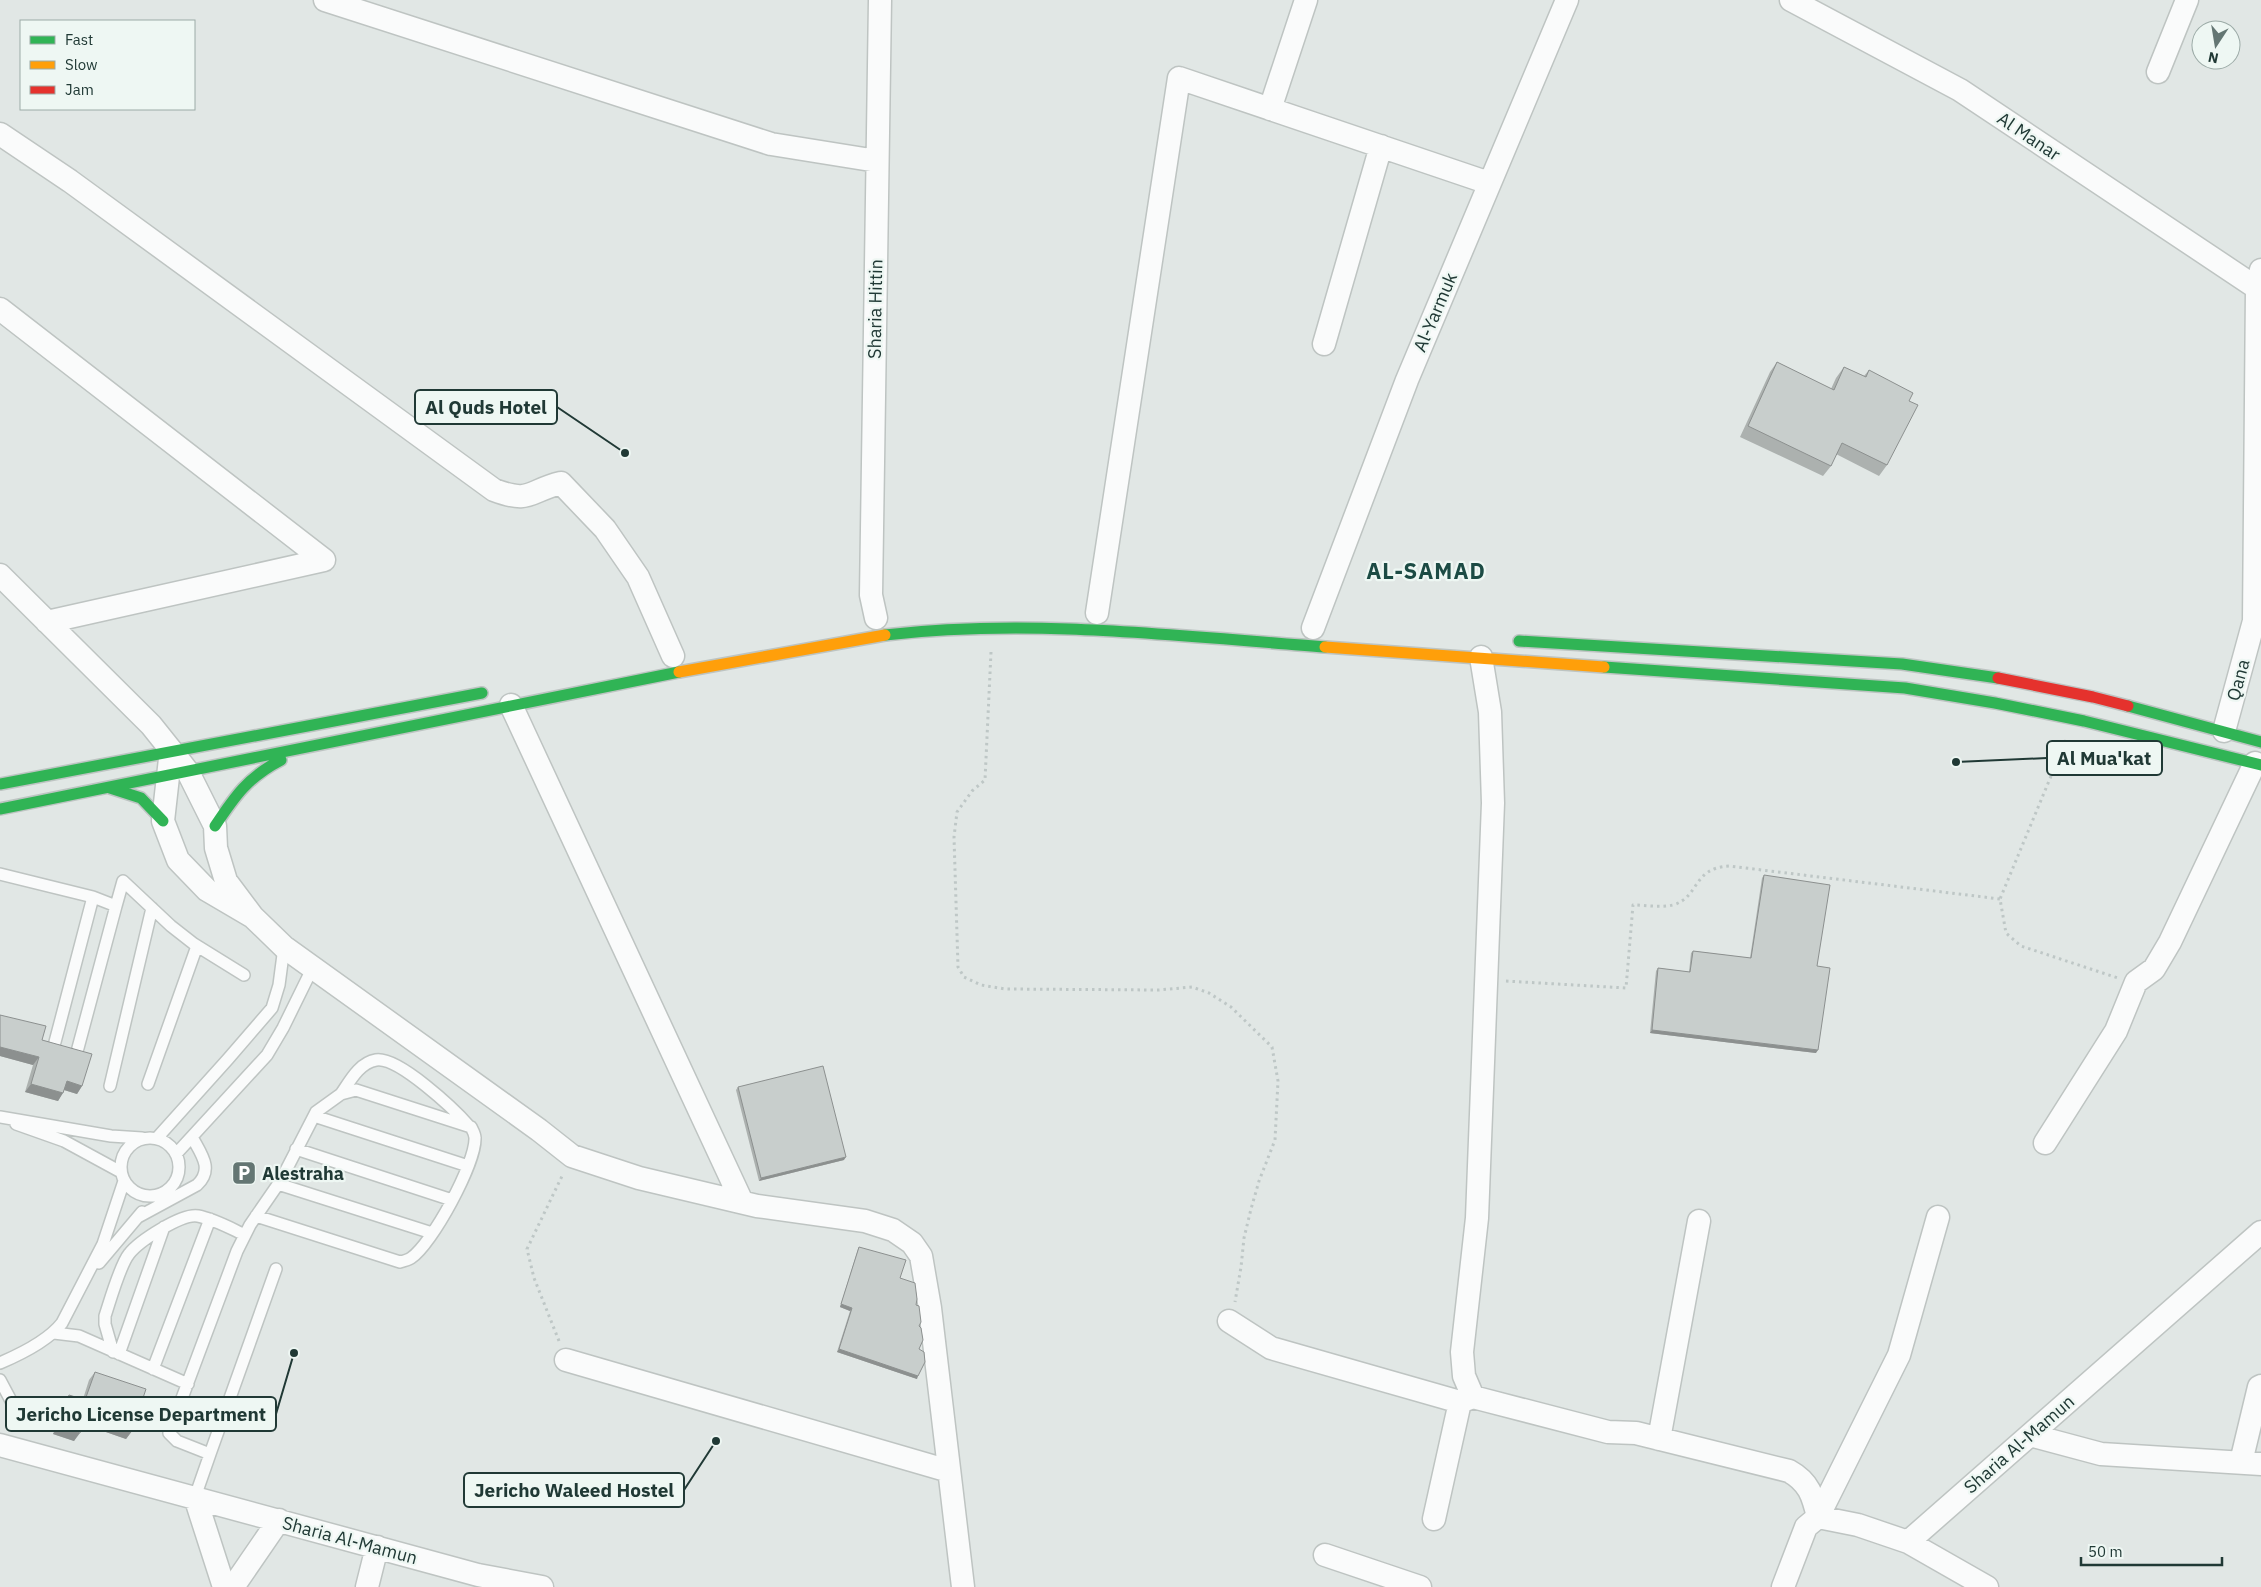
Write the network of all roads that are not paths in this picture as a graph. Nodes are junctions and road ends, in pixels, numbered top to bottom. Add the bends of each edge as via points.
1 (326, 0) edge
2 (880, 0) edge
3 (1306, 0) edge
4 (1567, 0) edge
5 (1792, 0) edge
6 (2187, 0) edge
7 (2158, 72) dead end
8 (1270, 109) junction
9 (0, 134) edge
10 (1381, 146) junction
11 (878, 161) junction
12 (1489, 182) junction
13 (2259, 279) edge
14 (0, 310) edge
15 (1324, 344) dead end
16 (0, 575) edge
17 (1095, 613) dead end
18 (876, 618) dead end
19 (47, 622) junction
20 (1312, 628) dead end
21 (1505, 640) dead end
22 (673, 656) dead end
23 (1481, 657) junction
24 (494, 691) dead end
25 (511, 705) junction
26 (2224, 731) junction
27 (2261, 742) edge
28 (303, 749) junction
29 (172, 750) junction
30 (2258, 764) edge
31 (178, 774) junction
32 (0, 784) edge
33 (109, 787) junction
34 (0, 809) edge
35 (164, 821) junction
36 (215, 826) junction
37 (0, 874) edge
38 (93, 897) junction
39 (116, 906) junction
40 (152, 908) junction
41 (253, 917) junction
42 (197, 946) junction
43 (284, 947) junction
44 (313, 967) junction
45 (244, 975) dead end
46 (55, 1042) edge
47 (78, 1048) edge
48 (148, 1084) dead end
49 (110, 1086) dead end
50 (341, 1094) junction
51 (314, 1116) junction
52 (0, 1118) edge
53 (471, 1128) junction
54 (192, 1137) junction
55 (152, 1138) junction
56 (2045, 1144) dead end
57 (296, 1149) junction
58 (176, 1154) junction
59 (468, 1166) junction
60 (123, 1177) junction
61 (278, 1184) junction
62 (156, 1196) junction
63 (452, 1200) junction
64 (742, 1202) junction
65 (256, 1216) junction
66 (138, 1217) junction
67 (1938, 1217) dead end
68 (210, 1219) junction
69 (1699, 1222) dead end
70 (164, 1226) junction
71 (2261, 1232) edge
72 (432, 1233) junction
73 (245, 1234) junction
74 (276, 1269) dead end
75 (86, 1280) junction
76 (1229, 1321) road end
77 (54, 1333) junction
78 (116, 1353) junction
79 (566, 1360) road end
80 (0, 1363) edge
81 (153, 1369) junction
82 (0, 1380) edge
83 (188, 1384) junction
84 (2261, 1386) edge
85 (1466, 1400) junction
86 (17, 1412) dead end
87 (2030, 1435) junction
88 (1659, 1439) junction
89 (0, 1445) edge
90 (210, 1454) junction
91 (2251, 1463) edge
92 (949, 1471) junction
93 (194, 1497) junction
94 (1818, 1517) junction
95 (1434, 1519) dead end
96 (279, 1520) junction
97 (1908, 1542) junction
98 (377, 1547) junction
99 (1325, 1555) dead end
100 (224, 1587) edge
101 (233, 1587) edge
102 (367, 1587) edge
103 (542, 1587) edge
104 (962, 1587) edge
105 (1420, 1587) edge
106 (1783, 1587) edge
107 (1987, 1587) edge

1 - 11 street via 771,144
2 - 11 street, Sharia Hittin
3 - 8 street
4 - 12 street, Al-Yarmuk
5 - 13 street, Al Manar via 1960,90
6 - 7 street
8 - 10 street
8 - 17 street via 1179,78
9 - 22 street via 70,181 494,490 520,498 561,483 605,528 638,577
10 - 12 street
10 - 15 street
11 - 18 street, Sharia Hittin via 871,595
12 - 20 street, Al-Yarmuk via 1407,380
13 - 26 street, Qana via 2254,621
14 - 19 street via 324,560
16 - 19 street
19 - 29 street
21 - 26 main road via 1902,664 1976,674 2093,697
23 - 25 main road via 1090,630 912,632 861,638
23 - 30 main road via 1905,688 2074,718
23 - 85 street via 1490,712 1492,794 1477,1218 1462,1352
24 - 29 main road
25 - 28 main road
25 - 64 street
26 - 27 main road
28 - 31 main road
28 - 36 main road via 266,767 242,786
29 - 31 street
29 - 32 main road
30 - 56 street via 2170,942 2154,969 2136,982 2116,1031
31 - 33 main road
31 - 35 street
31 - 36 street
33 - 34 main road
33 - 35 main road via 132,792 146,800
35 - 41 street via 178,860 207,890
36 - 41 street via 216,848 226,881
37 - 38 lane
38 - 39 lane
38 - 46 lane
39 - 40 lane via 123,881
39 - 47 lane
40 - 42 lane
40 - 49 lane
41 - 43 street
42 - 45 lane
42 - 48 lane
43 - 44 street
43 - 55 lane via 272,1008
44 - 54 lane via 284,1028 267,1055
44 - 64 street via 572,1156 639,1178
50 - 51 lane
50 - 53 lane via 356,1090
50 - 53 lane via 356,1072 367,1064 377,1060 389,1061 445,1102
51 - 57 lane
51 - 59 lane
52 - 55 lane via 111,1136
52 - 60 lane via 64,1141
53 - 59 lane via 475,1136 474,1149
54 - 58 lane
54 - 66 lane via 204,1163 206,1172 203,1180
55 - 58 lane via 166,1142
55 - 60 lane via 129,1146 124,1154
57 - 61 lane
57 - 63 lane
58 - 62 lane via 180,1167 178,1177 173,1186
59 - 63 lane
60 - 62 lane via 130,1189 138,1194
60 - 75 lane via 103,1244
61 - 65 lane
61 - 72 lane
62 - 66 lane
63 - 72 lane
64 - 92 street via 865,1222 892,1230 912,1243 921,1256 930,1308
65 - 72 lane via 400,1262 410,1259
65 - 73 lane
66 - 75 lane
67 - 94 street via 1899,1355
68 - 70 lane via 187,1216
68 - 73 lane
68 - 81 lane
69 - 88 street
70 - 78 lane
70 - 78 lane via 128,1254 123,1267 105,1316
71 - 87 street, Sharia Al-Mamun
73 - 83 lane
74 - 90 lane
75 - 77 lane
76 - 85 street via 1271,1348
77 - 78 lane via 79,1336
77 - 80 lane
78 - 81 lane
79 - 92 street
81 - 83 lane
82 - 86 lane
83 - 90 lane via 169,1433 177,1440
84 - 91 street
85 - 88 street via 1608,1432 1636,1433
85 - 95 street
87 - 91 street via 2101,1454
87 - 97 street, Sharia Al-Mamun
88 - 94 street via 1790,1471 1802,1478 1812,1494
89 - 93 street, Sharia Al-Mamun
90 - 93 lane
92 - 104 street
93 - 96 street, Sharia Al-Mamun
93 - 100 street
94 - 97 street via 1858,1524
94 - 106 street via 1806,1527
96 - 98 street, Sharia Al-Mamun
96 - 101 street
97 - 107 street
98 - 102 street
98 - 103 street, Sharia Al-Mamun via 478,1575
99 - 105 street

